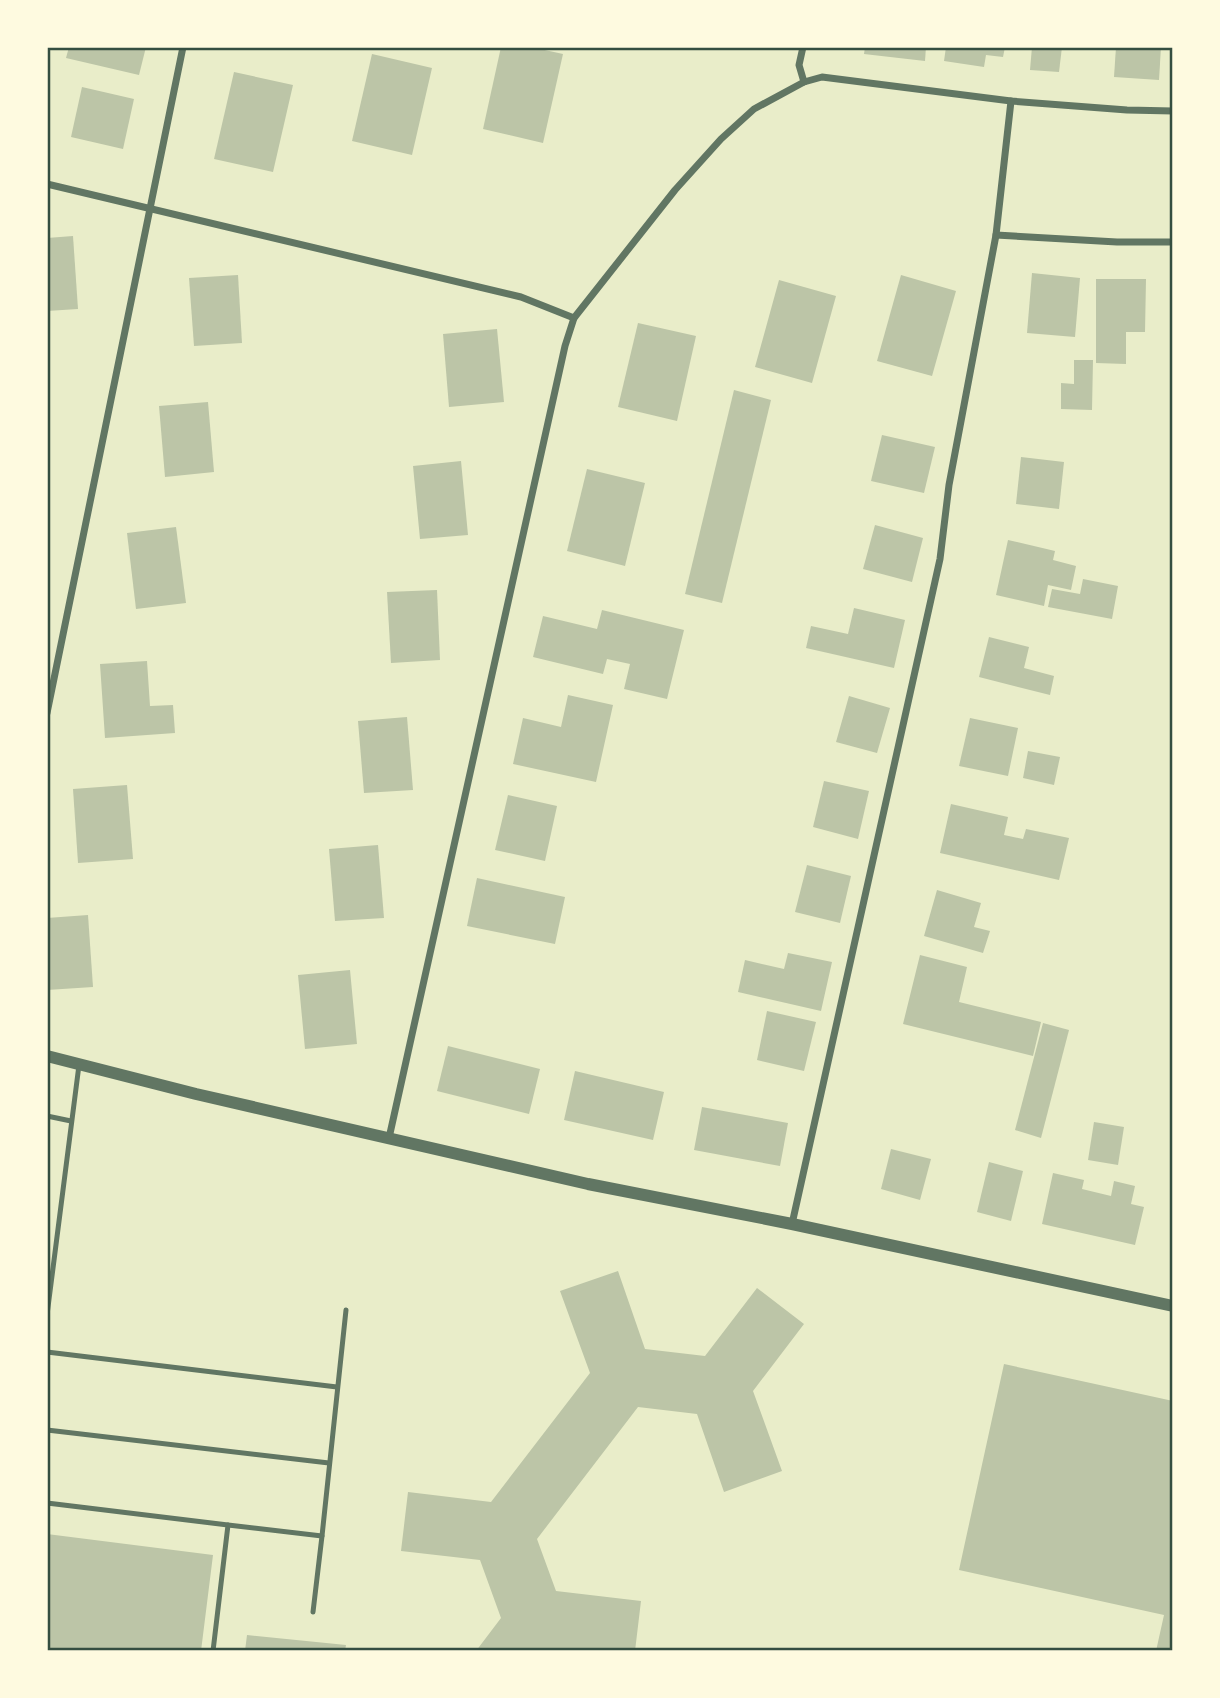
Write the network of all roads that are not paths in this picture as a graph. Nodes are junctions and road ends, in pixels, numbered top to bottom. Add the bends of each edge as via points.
1 (183, 47) edge
2 (803, 47) edge
3 (804, 82) junction
4 (1011, 101) junction
5 (1173, 111) edge
6 (47, 184) edge
7 (151, 209) junction
8 (996, 235) junction
9 (1173, 242) edge
10 (574, 318) junction
11 (47, 713) edge
12 (47, 1056) edge
13 (80, 1064) junction
14 (47, 1116) edge
15 (71, 1121) junction
16 (389, 1138) junction
17 (792, 1224) junction
18 (1173, 1306) edge
19 (345, 1310) dead end
20 (47, 1315) edge
21 (47, 1352) edge
22 (337, 1387) junction
23 (47, 1430) edge
24 (329, 1463) junction
25 (47, 1503) edge
26 (228, 1525) junction
27 (322, 1536) junction
28 (313, 1612) dead end
29 (213, 1651) edge

1 - 7 street
2 - 3 street via 799,65
3 - 4 street via 822,77
3 - 10 street via 754,109 721,139
4 - 5 street
4 - 8 street
6 - 7 street
7 - 10 street via 521,297
7 - 11 street
8 - 9 street
8 - 17 street via 949,485 940,559
10 - 16 street
12 - 13 street
13 - 15 lane
13 - 16 street
14 - 15 lane
15 - 20 lane
16 - 17 street
17 - 18 street
19 - 22 lane
21 - 22 lane
22 - 24 lane
23 - 24 lane
24 - 27 lane
25 - 26 lane
26 - 27 lane
26 - 29 lane
27 - 28 lane

